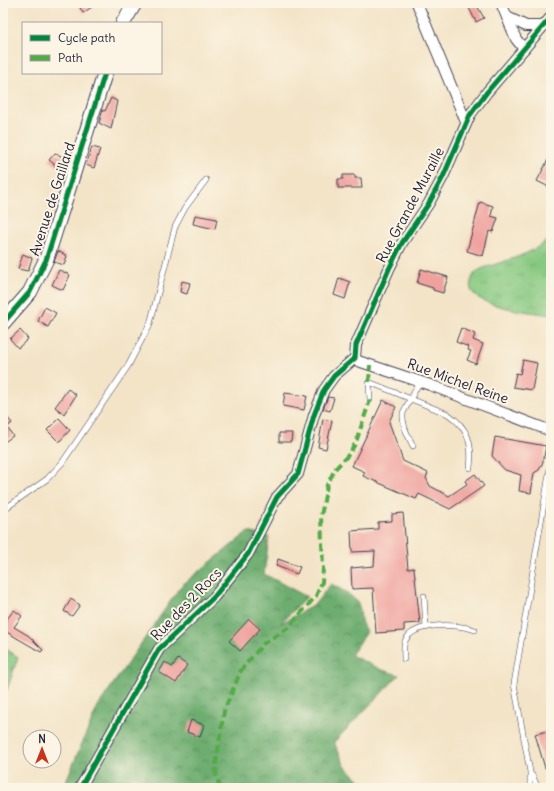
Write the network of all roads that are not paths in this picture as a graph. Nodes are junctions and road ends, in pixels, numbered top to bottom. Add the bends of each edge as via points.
1 (135, 3) edge
2 (417, 3) edge
3 (501, 3) edge
4 (507, 16) junction
5 (551, 17) edge
6 (124, 22) edge
7 (543, 26) junction
8 (524, 49) junction
9 (106, 74) edge
10 (466, 122) junction
11 (206, 180) dead end
12 (3, 323) edge
13 (355, 358) junction
14 (420, 381) junction
15 (410, 399) junction
16 (370, 400) dead end
17 (551, 431) edge
18 (413, 446) dead end
19 (551, 462) edge
20 (470, 468) dead end
21 (549, 486) edge
22 (3, 510) edge
23 (424, 596) dead end
24 (426, 628) junction
25 (475, 630) dead end
26 (404, 659) dead end
27 (530, 772) junction
28 (80, 788) edge
29 (530, 788) edge
30 (538, 788) edge

1 - 6 street
2 - 10 street
3 - 4 street
4 - 7 street via 526,26
4 - 8 street via 516,39
5 - 7 street, Rue Grande Muraille
7 - 8 street, Rue Grande Muraille
8 - 10 street, Rue Grande Muraille via 487,92
9 - 12 street, Avenue de Gaillard via 46,260 30,292
10 - 13 street, Rue Grande Muraille via 443,177 389,269 356,346
11 - 22 lane via 185,208 175,227 150,324 128,366 62,463 47,479
13 - 14 street, Rue Michel Reine via 358,362
13 - 28 street, Rue des 2 Rocs via 334,376 324,390 314,415 298,474 277,497 248,554 214,597 159,649
14 - 15 lane
14 - 17 street, Rue Michel Reine
15 - 16 lane via 370,382
15 - 18 lane via 403,418
15 - 20 lane via 448,414 464,427 470,444
19 - 21 lane
21 - 27 lane via 514,684
23 - 24 lane
24 - 25 lane via 452,625
24 - 26 lane via 406,638
27 - 29 lane
27 - 30 lane

